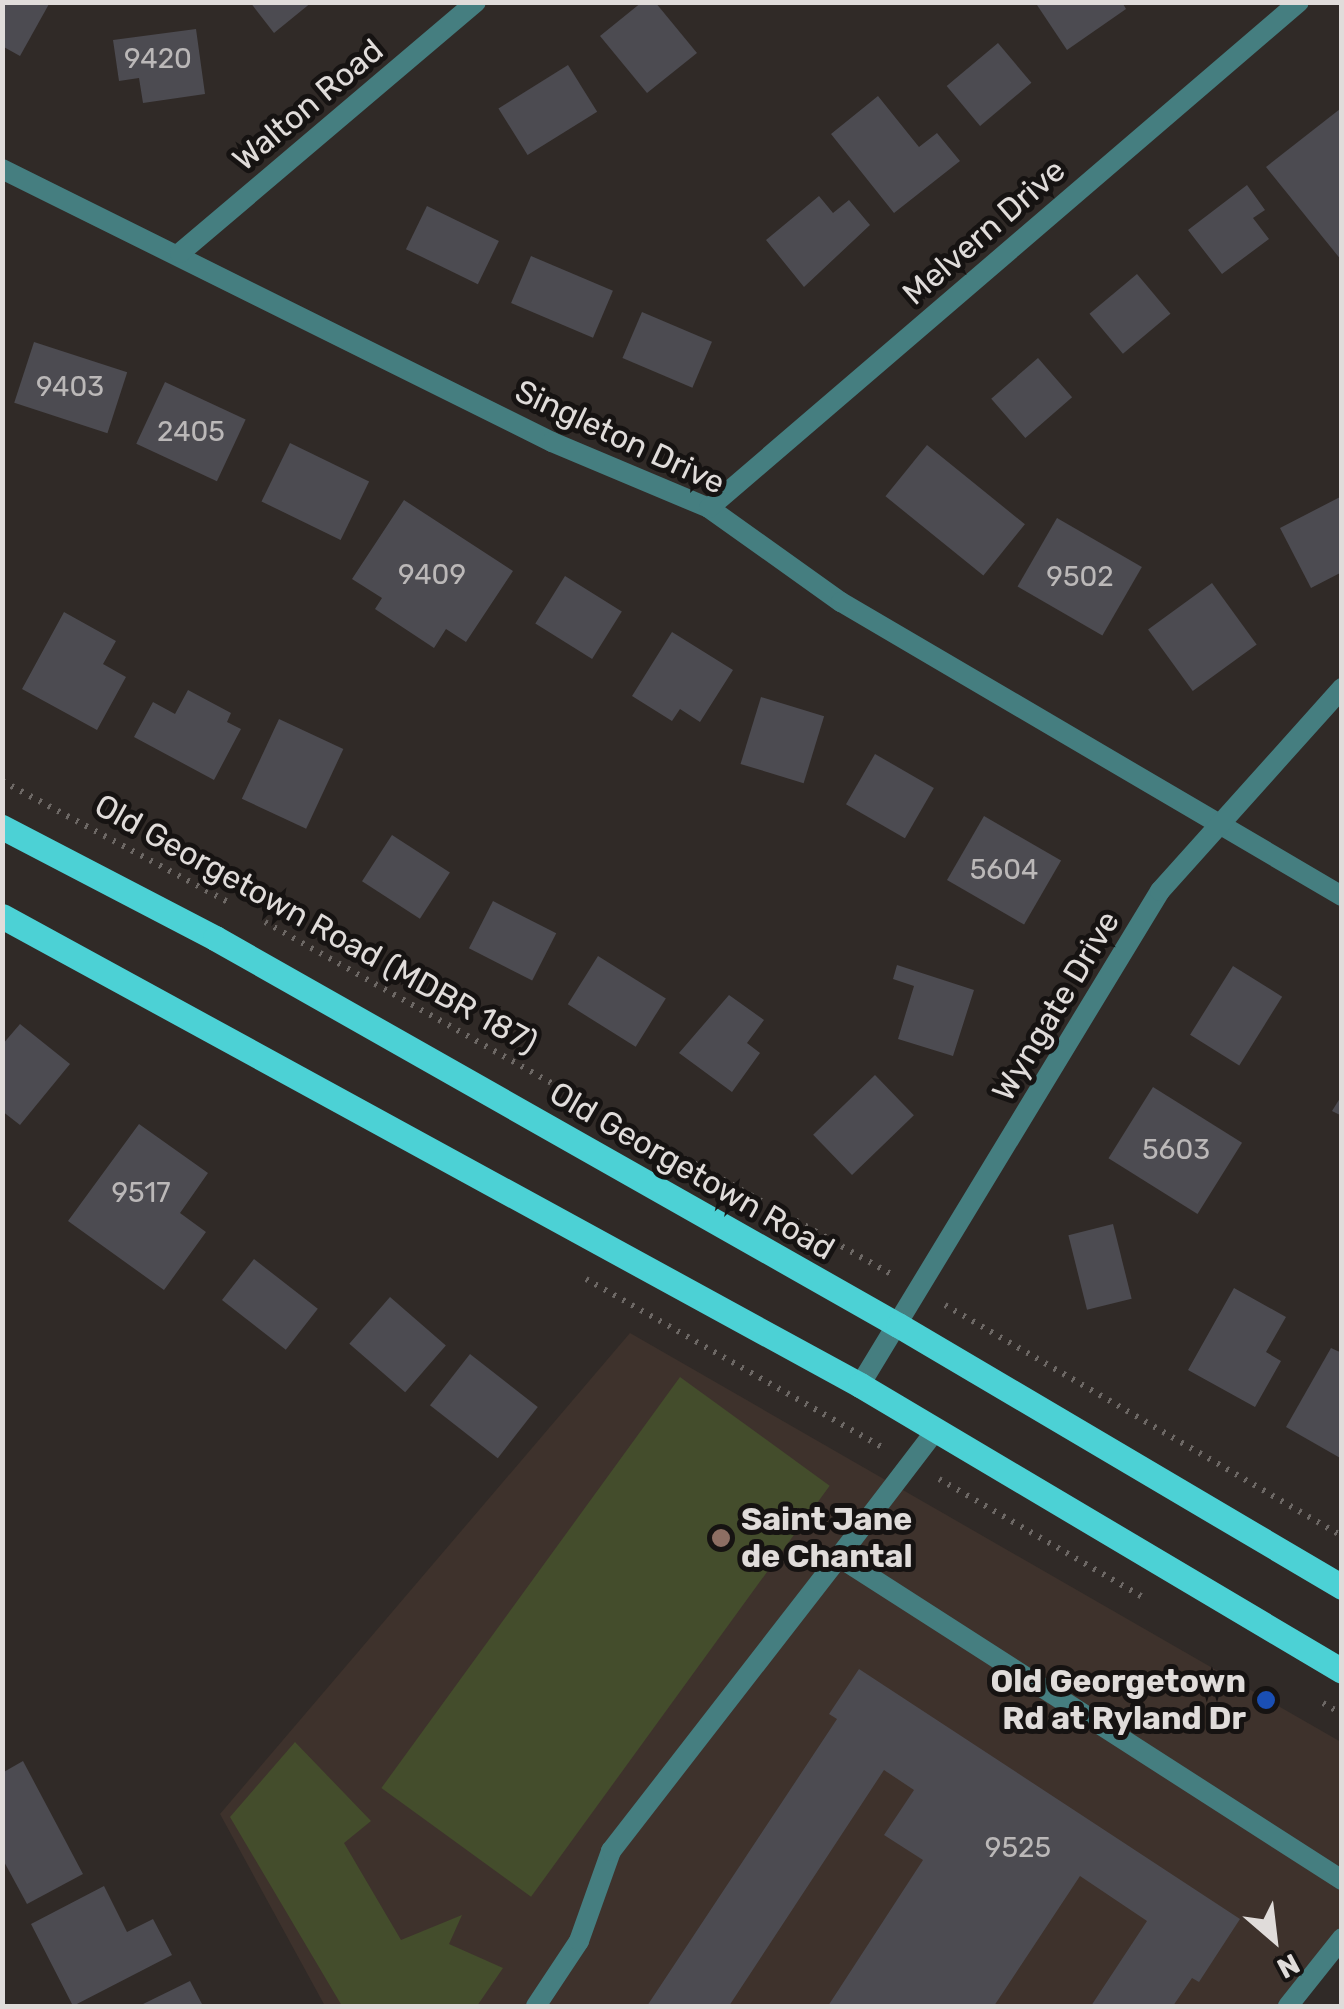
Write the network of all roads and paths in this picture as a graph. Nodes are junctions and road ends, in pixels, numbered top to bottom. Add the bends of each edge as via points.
1 (476, 2) edge
2 (1298, 2) edge
3 (2, 169) edge
4 (180, 254) junction
5 (709, 508) junction
6 (1342, 688) edge
7 (2, 781) edge
8 (1216, 821) junction
9 (2, 827) edge
10 (1342, 896) edge
11 (238, 907) dead end
12 (2, 916) edge
13 (255, 916) dead end
14 (866, 1260) dead end
15 (976, 1322) dead end
16 (898, 1325) junction
17 (860, 1385) junction
18 (936, 1430) junction
19 (1342, 1536) edge
20 (839, 1556) junction
21 (1342, 1587) edge
22 (1342, 1672) edge
23 (1342, 1880) edge
24 (1342, 1938) edge
25 (536, 2006) edge
26 (1288, 2006) edge

1 - 4 street, Walton Road
2 - 5 street, Melvern Drive
3 - 4 street, Singleton Drive
4 - 5 street, Singleton Drive via 552,442
5 - 8 street, Singleton Drive via 842,602
6 - 8 street, Wyngate Drive
7 - 11 path, Old Georgetown Road (MDBR 187)
8 - 10 street, Singleton Drive
8 - 16 street, Wyngate Drive via 1160,891
9 - 16 main road, Old Georgetown Road via 215,938
12 - 17 main road
13 - 14 path, Old Georgetown Road (MDBR 187)
15 - 19 path
16 - 17 street, Wyngate Drive
16 - 21 main road, Old Georgetown Road
17 - 18 main road
18 - 20 street
18 - 22 main road
20 - 23 street
20 - 25 street via 611,1851 579,1941
24 - 26 street

